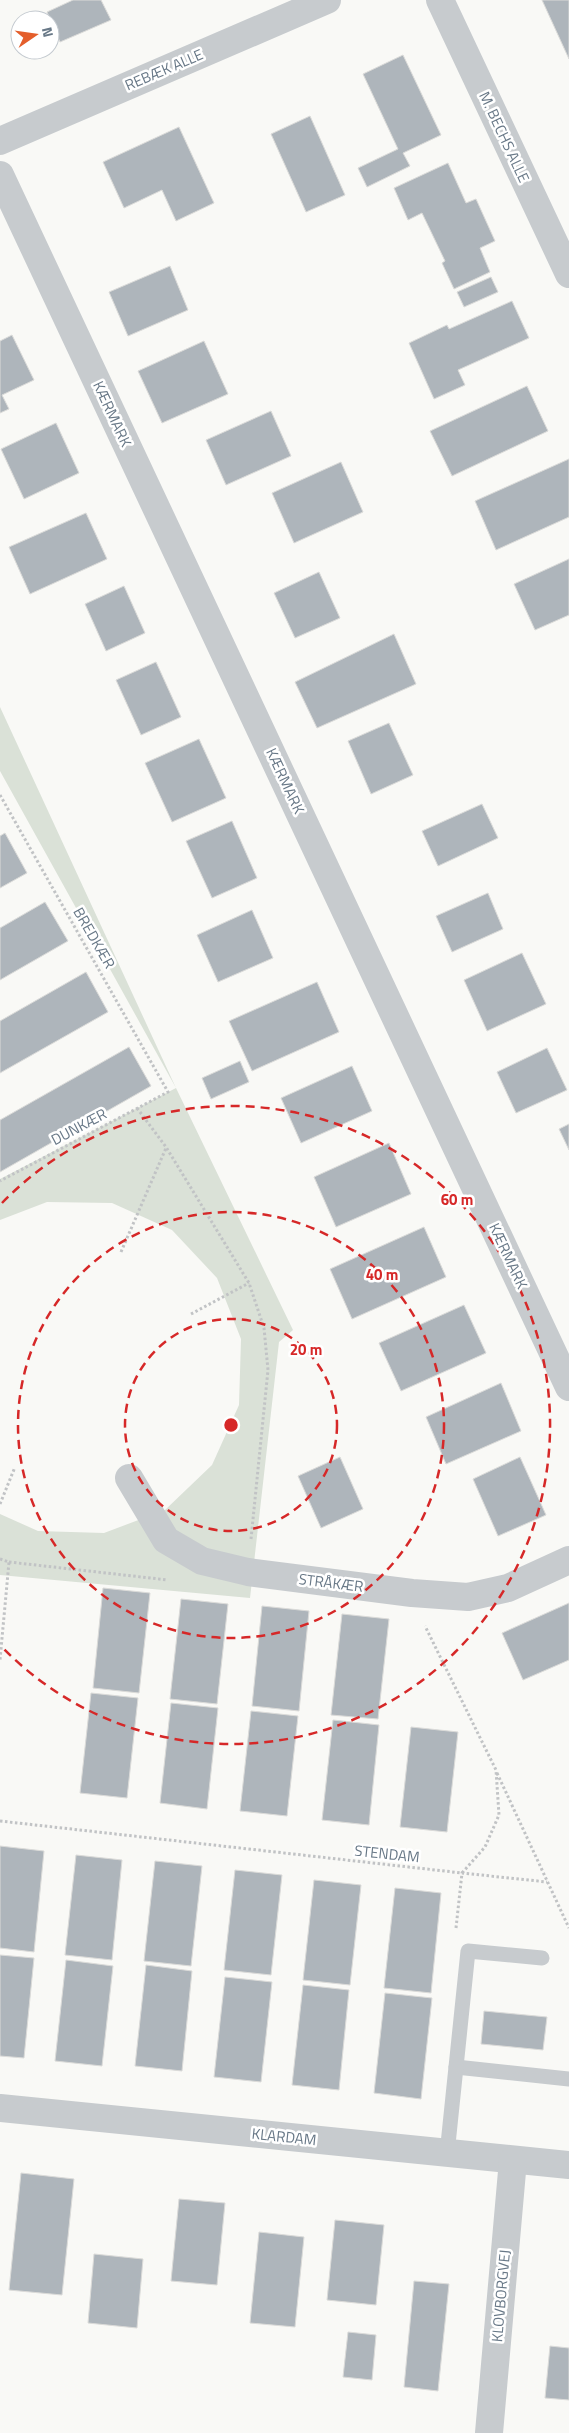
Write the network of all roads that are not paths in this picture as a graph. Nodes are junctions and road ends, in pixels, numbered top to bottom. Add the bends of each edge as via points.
1 (327, 0) edge
2 (440, 0) edge
3 (0, 141) edge
4 (0, 175) edge
5 (569, 274) edge
6 (569, 1386) edge
7 (128, 1478) dead end
8 (569, 1560) edge
9 (542, 1958) dead end
10 (456, 2067) junction
11 (569, 2079) edge
12 (0, 2108) edge
13 (447, 2154) junction
14 (513, 2160) junction
15 (569, 2165) edge
16 (489, 2433) edge

1 - 3 street, REBÆK ALLE
2 - 5 street, M. BECHS ALLE
4 - 6 street, KÆRMARK
7 - 8 street, STRÅKÆR via 166,1540 202,1561 248,1572 468,1597 508,1588
9 - 10 lane via 468,1951
10 - 11 lane
10 - 13 lane
12 - 13 street, KLARDAM
13 - 14 street, KLARDAM
14 - 15 street, KLARDAM
14 - 16 street, KLOVBORGVEJ

